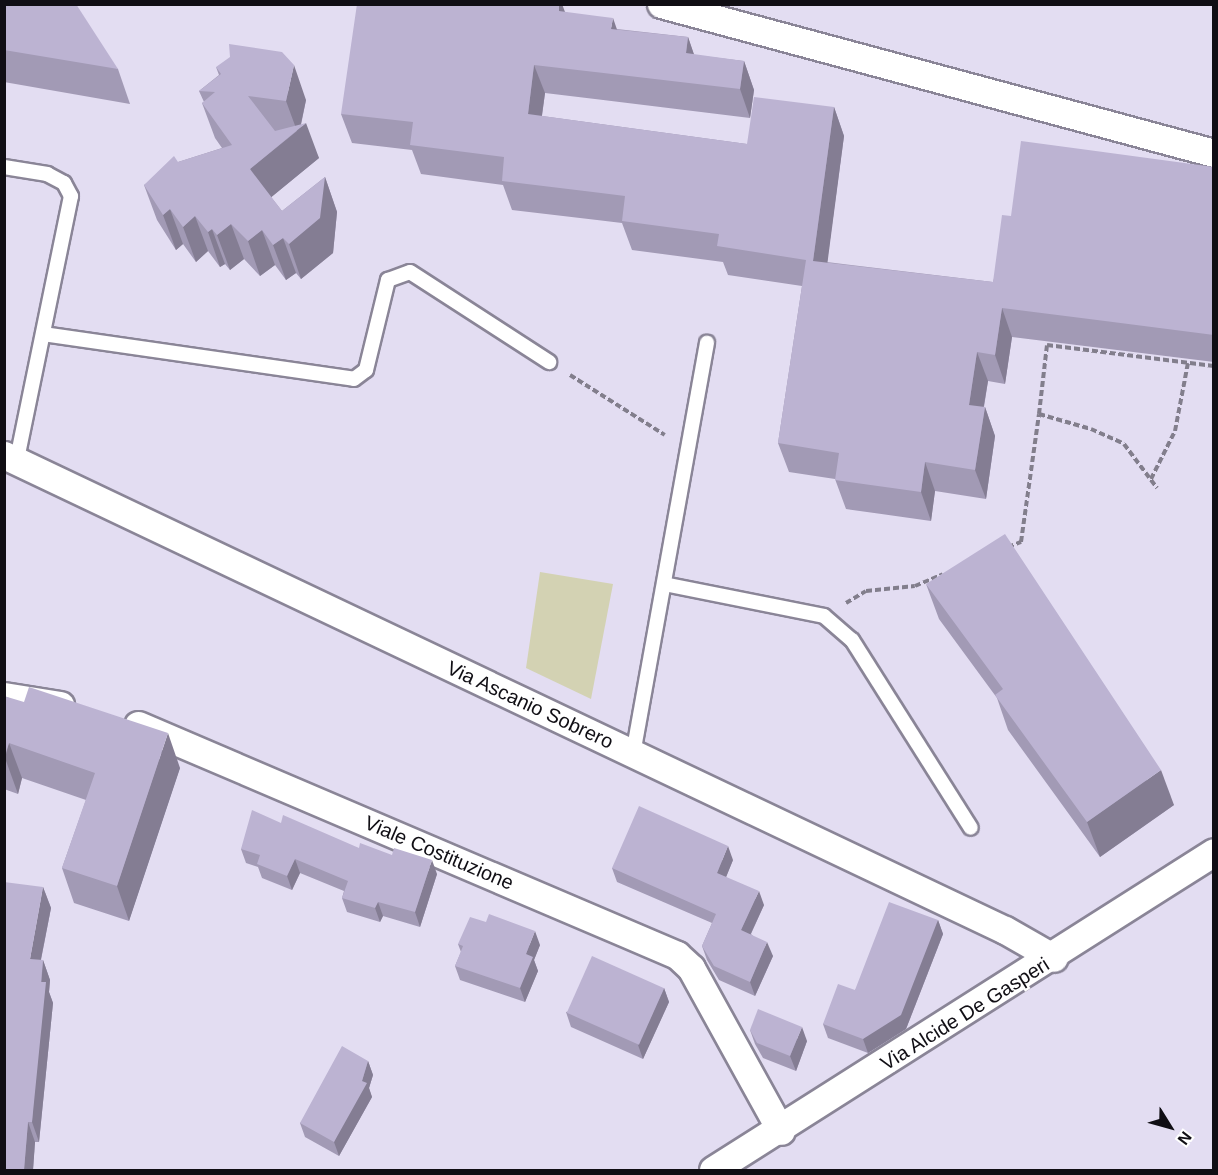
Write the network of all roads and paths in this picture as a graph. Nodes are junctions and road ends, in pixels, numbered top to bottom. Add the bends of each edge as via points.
1 (661, 4) edge
2 (1214, 153) edge
3 (4, 167) edge
4 (43, 334) junction
5 (708, 343) dead end
6 (549, 362) joint
7 (1188, 363) junction
8 (1214, 366) edge
9 (1039, 414) junction
10 (688, 450) junction
11 (11, 457) edge
12 (1151, 479) junction
13 (1157, 488) dead end
14 (1000, 551) edge
15 (947, 573) edge
16 (664, 584) junction
17 (824, 616) junction
18 (4, 696) edge
19 (82, 709) edge
20 (113, 718) edge
21 (633, 754) junction
22 (971, 828) dead end
23 (1214, 852) edge
24 (1054, 958) junction
25 (781, 1131) junction
26 (726, 1168) edge

1 - 2 street
3 - 4 lane via 47,174 64,183 71,196
4 - 6 lane via 354,379 366,370 388,280 410,272
4 - 11 lane
5 - 10 lane
6 - 10 path
7 - 8 path
7 - 9 path via 1047,345
7 - 12 path via 1172,441
9 - 12 path via 1091,429 1124,444
9 - 14 path via 1022,542
10 - 16 lane
11 - 21 street, Via Ascanio Sobrero
12 - 13 path
15 - 17 path via 915,586 866,591
16 - 17 lane
16 - 21 lane
17 - 22 lane via 852,640
18 - 19 street
20 - 25 street, Viale Costituzione via 677,955 691,968
21 - 24 street, Via Ascanio Sobrero via 1005,930
23 - 24 street, Via Alcide De Gasperi
24 - 25 street, Via Alcide De Gasperi
25 - 26 street, Via Alcide De Gasperi

